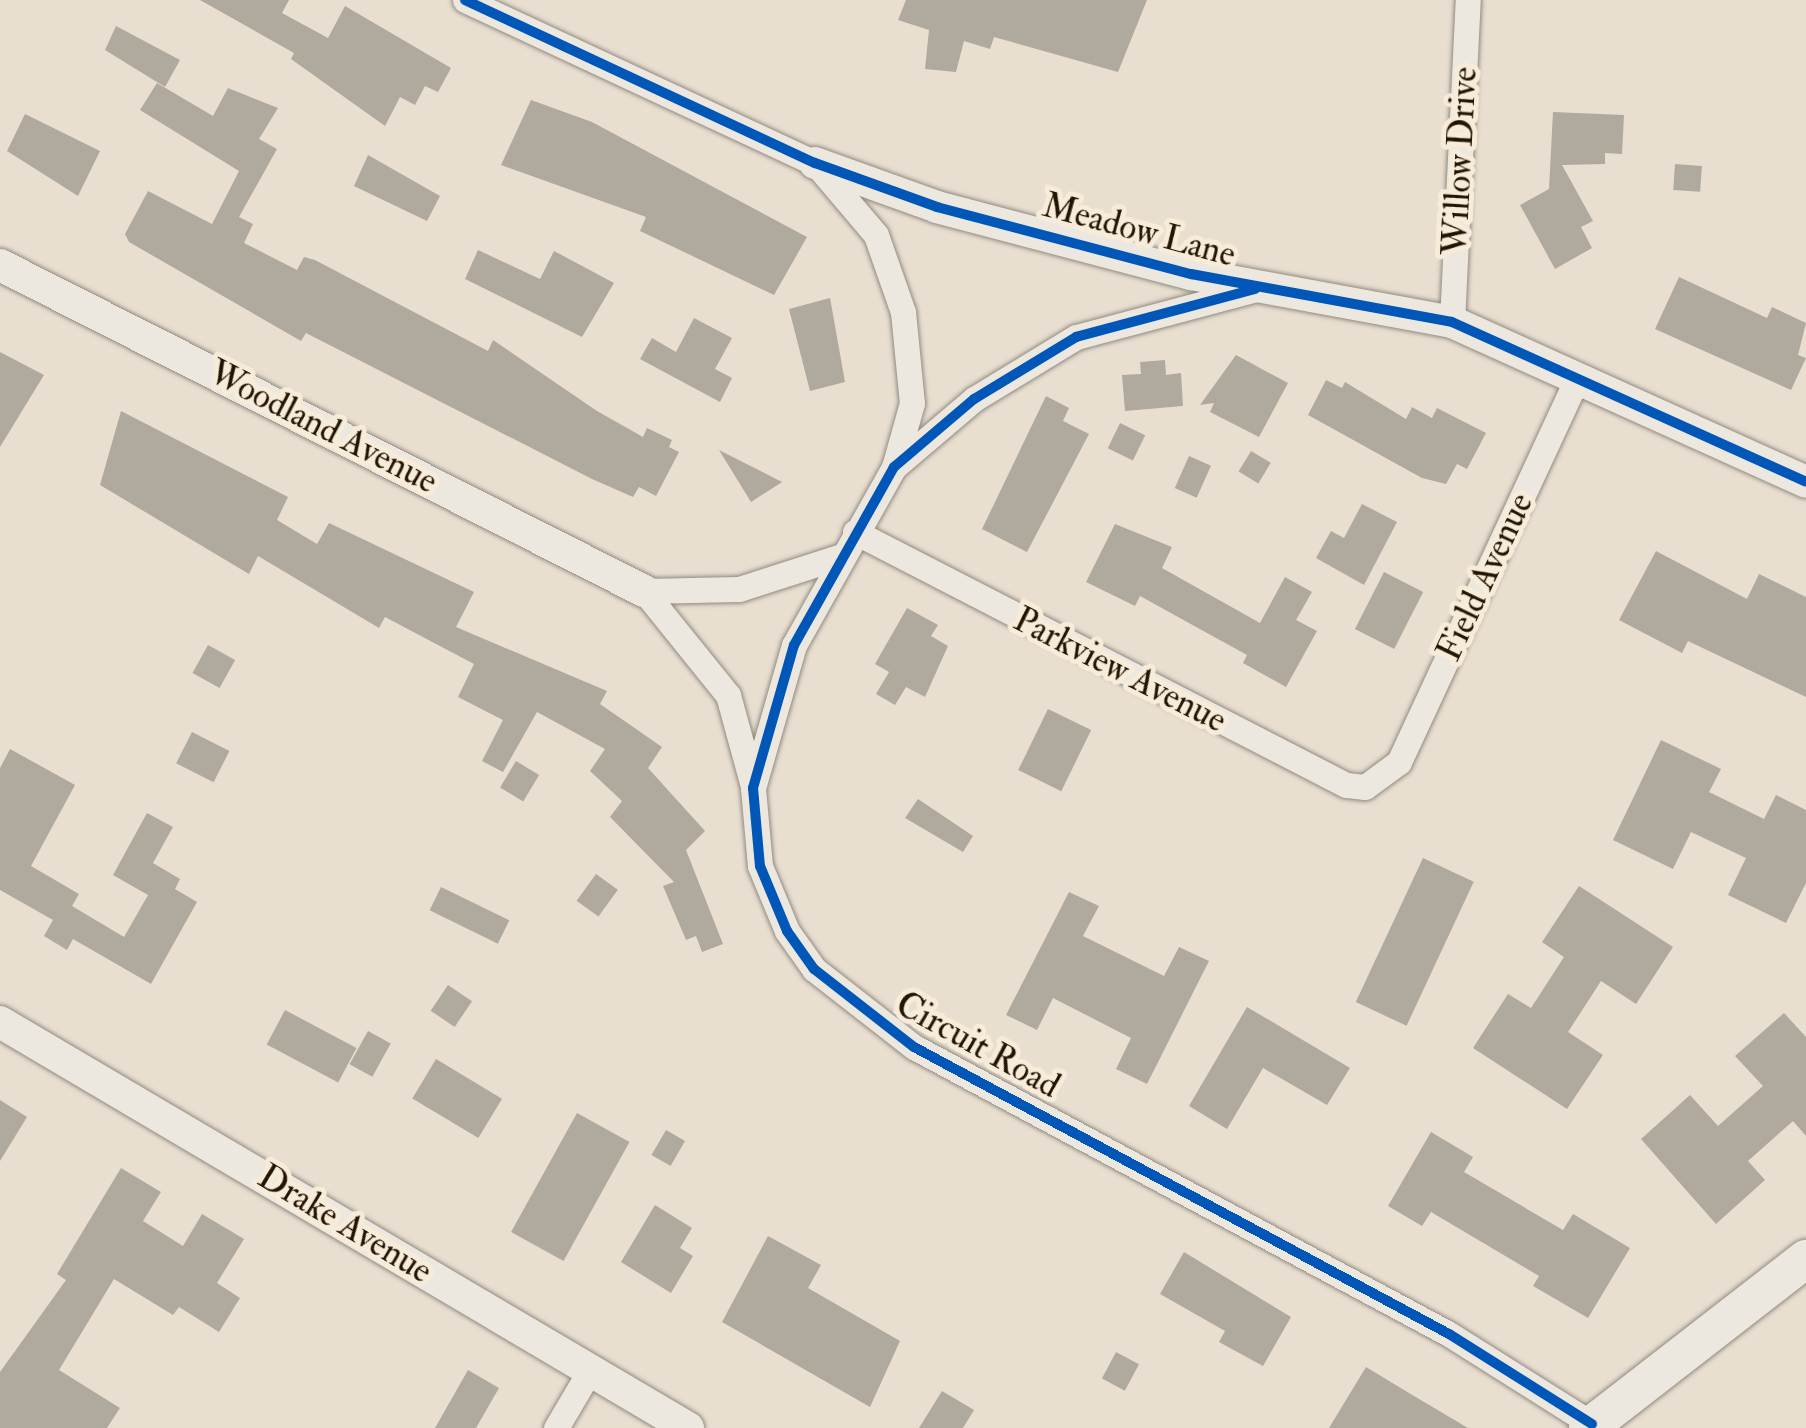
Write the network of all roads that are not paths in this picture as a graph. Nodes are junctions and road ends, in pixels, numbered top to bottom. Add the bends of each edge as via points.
1 (465, 0) edge
2 (1468, 0) edge
3 (815, 163) junction
4 (0, 265) edge
5 (1256, 289) junction
6 (1452, 322) junction
7 (1578, 377) junction
8 (894, 468) junction
9 (1806, 482) edge
10 (855, 532) junction
11 (840, 556) junction
12 (644, 592) junction
13 (1387, 774) joint
14 (753, 788) junction
15 (0, 1022) edge
16 (1806, 1260) edge
17 (589, 1372) junction
18 (1590, 1426) edge
19 (556, 1428) edge
20 (688, 1428) edge

1 - 3 street, Meadow Lane
2 - 6 street, Willow Drive
3 - 5 street, Meadow Lane via 938,207
3 - 8 street, Circuit Road via 876,236 903,312 912,403
4 - 12 street, Woodland Avenue
5 - 6 street, Meadow Lane
5 - 8 street, Circuit Road via 1076,336 974,399
6 - 7 street, Meadow Lane
7 - 9 street, Meadow Lane
7 - 13 street, Field Avenue
8 - 10 street, Circuit Road
10 - 11 street, Circuit Road
10 - 13 street, Parkview Avenue via 1346,785 1365,787
11 - 12 street, Woodland Avenue via 739,589
11 - 14 street, Circuit Road via 794,646
12 - 14 street, Woodland Avenue via 728,695
14 - 18 street, Circuit Road via 760,866 787,931 852,1002 914,1047 1449,1334
15 - 17 street, Drake Avenue
16 - 18 main road
17 - 19 street
17 - 20 street, Drake Avenue

